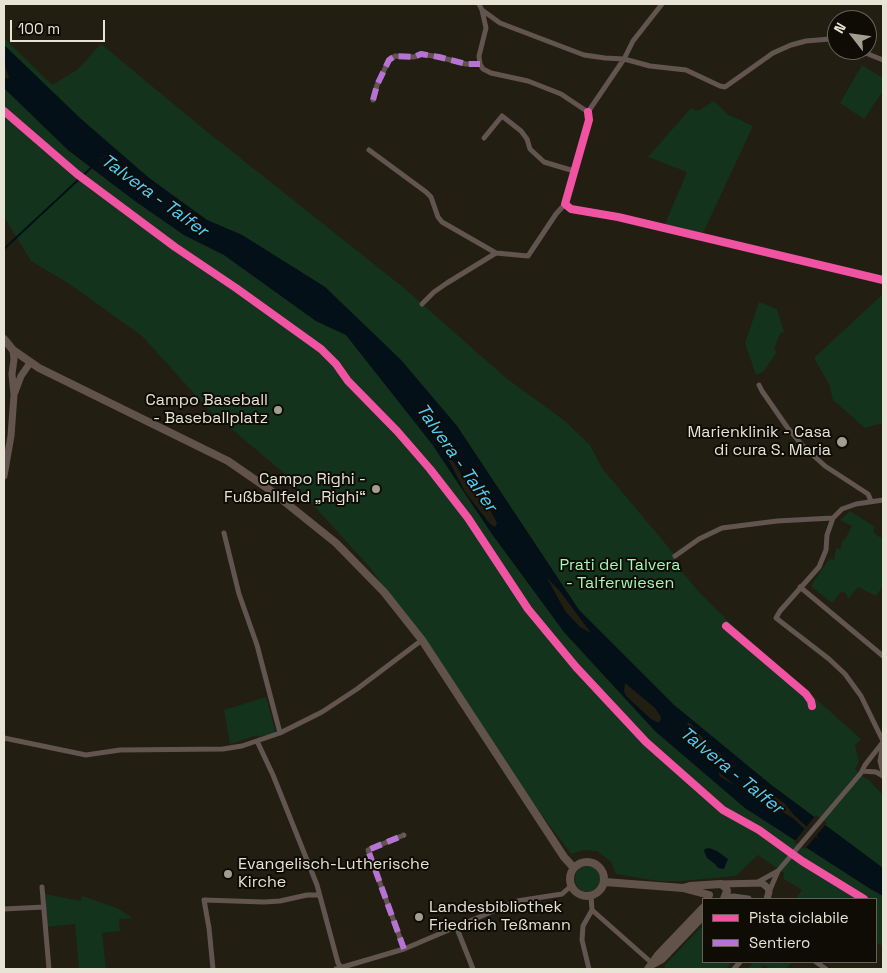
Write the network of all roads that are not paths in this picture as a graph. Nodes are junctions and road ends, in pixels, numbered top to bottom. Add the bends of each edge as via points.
1 (479, 4) edge
2 (662, 4) edge
3 (482, 10) junction
4 (500, 23) junction
5 (486, 28) junction
6 (827, 40) edge
7 (624, 59) junction
8 (480, 64) junction
9 (373, 100) dead end
10 (588, 112) junction
11 (484, 138) dead end
12 (369, 150) dead end
13 (574, 171) junction
14 (565, 204) junction
15 (496, 252) junction
16 (883, 280) edge
17 (422, 304) dead end
18 (4, 338) edge
19 (13, 350) junction
20 (30, 363) junction
21 (760, 385) dead end
22 (14, 395) junction
23 (4, 476) edge
24 (883, 500) edge
25 (871, 501) junction
26 (833, 518) junction
27 (224, 533) dead end
28 (675, 556) dead end
29 (800, 587) junction
30 (422, 640) junction
31 (883, 656) edge
32 (280, 733) junction
33 (4, 738) edge
34 (257, 741) junction
35 (883, 742) edge
36 (861, 773) junction
37 (883, 774) edge
38 (404, 835) dead end
39 (574, 868) junction
40 (779, 870) junction
41 (605, 882) junction
42 (756, 883) junction
43 (717, 884) junction
44 (571, 886) junction
45 (42, 887) dead end
46 (683, 888) junction
47 (319, 895) junction
48 (591, 896) junction
49 (768, 896) edge
50 (710, 898) edge
51 (724, 898) edge
52 (741, 898) edge
53 (749, 898) edge
54 (44, 907) junction
55 (4, 909) edge
56 (702, 909) edge
57 (592, 910) junction
58 (702, 917) edge
59 (456, 926) junction
60 (404, 949) junction
61 (651, 967) edge
62 (48, 969) edge
63 (213, 969) edge
64 (340, 969) edge
65 (472, 969) edge
66 (588, 969) edge

1 - 3 street
2 - 7 street via 633,41
3 - 4 street
3 - 5 street
4 - 5 street
4 - 7 street via 584,55
5 - 8 street via 478,56
6 - 7 street via 806,41 773,53 725,87 686,70
7 - 10 street
8 - 9 street via 421,54 395,56 389,60
8 - 10 street via 491,73 528,81 561,94
10 - 13 street via 589,120
11 - 13 street via 502,116 521,131 530,149 544,162
12 - 15 street via 426,192 442,222
13 - 14 street
14 - 15 street via 528,256
14 - 16 street via 578,211 618,217
15 - 17 street via 447,282
18 - 19 main road
19 - 20 main road
19 - 22 street
20 - 22 street
20 - 30 main road via 228,461 256,480 336,543 384,592
21 - 25 street via 802,445 825,466 868,494
22 - 23 street
24 - 25 street
25 - 26 street via 842,509
26 - 28 street via 722,528
26 - 29 street via 823,559
27 - 32 street
29 - 31 street
29 - 35 street via 776,618 845,674
30 - 32 street via 329,708
30 - 39 main road
32 - 34 street
33 - 34 street via 86,755 120,750 223,749
34 - 47 street via 301,842
35 - 36 street
35 - 37 street via 880,761
36 - 37 street
36 - 40 street
38 - 60 street via 368,850
39 - 41 main road via 583,862 595,863 604,872
39 - 44 main road
40 - 42 street
40 - 49 street
41 - 46 main road
41 - 48 main road via 600,891
42 - 43 street
42 - 49 street via 766,885
42 - 53 street via 749,889
43 - 46 main road
43 - 50 main road via 710,888
43 - 51 main road via 727,892
44 - 48 main road via 579,894
44 - 59 street via 562,894 517,901
45 - 54 street
46 - 50 main road
47 - 63 street via 264,902 204,900
47 - 64 street
48 - 57 street
51 - 52 street
54 - 55 street
54 - 62 street
56 - 61 main road via 658,955
57 - 61 street
57 - 66 street via 583,926 582,940
58 - 61 main road
59 - 60 street
59 - 65 street
60 - 64 street

